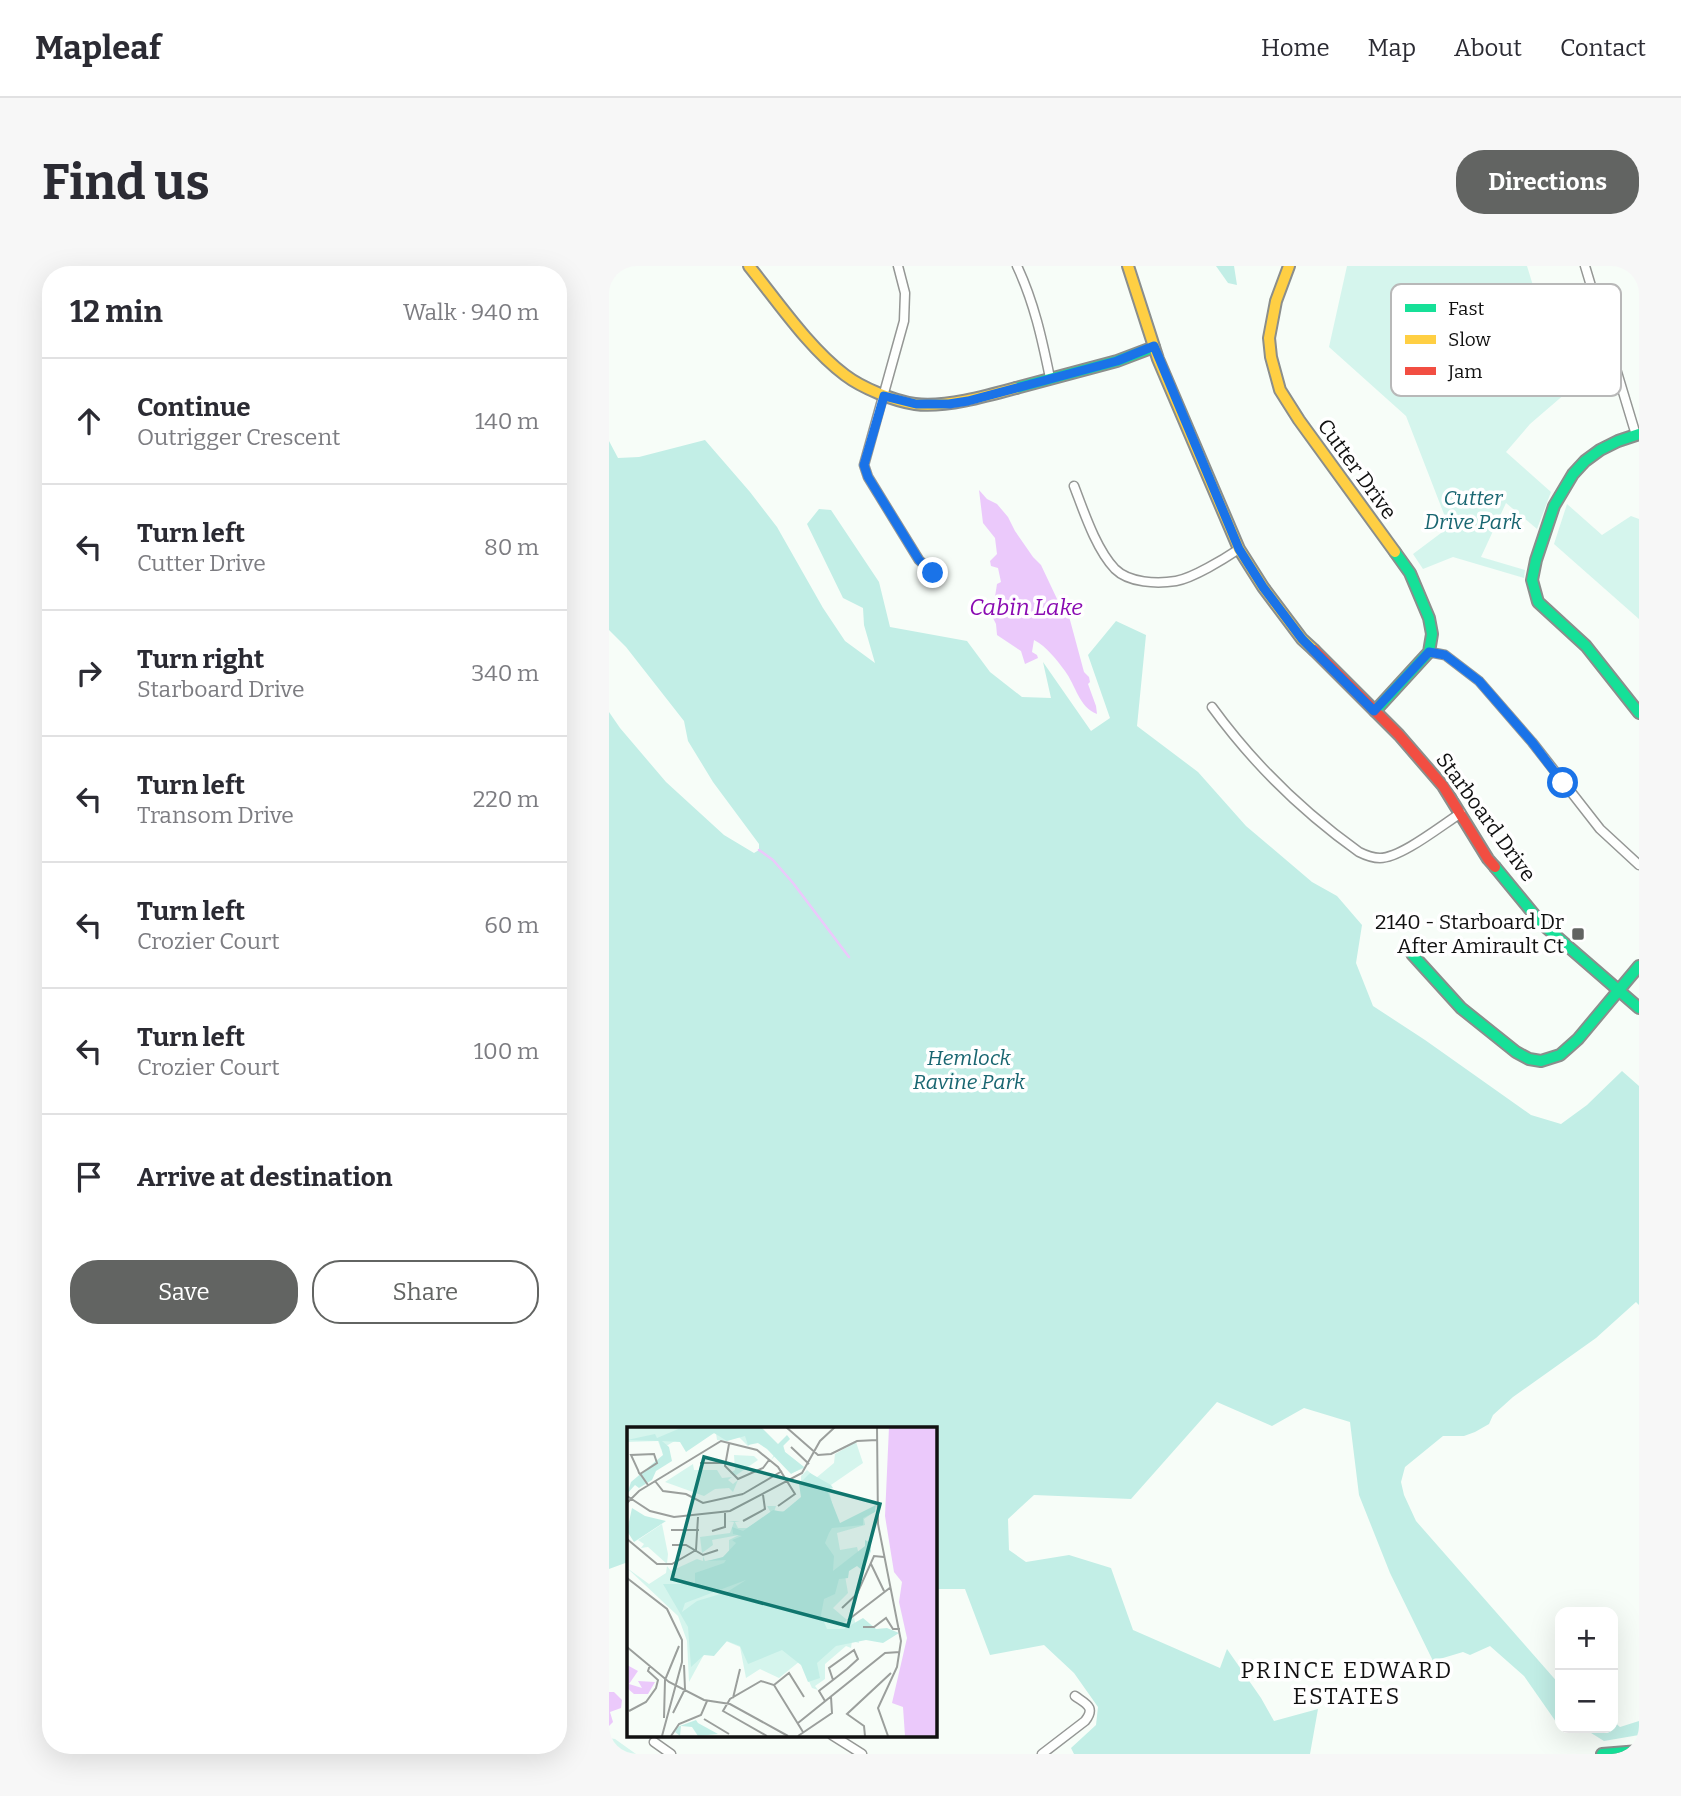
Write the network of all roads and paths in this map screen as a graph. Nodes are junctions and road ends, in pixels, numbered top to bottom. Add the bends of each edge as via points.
1 (749, 266) edge
2 (898, 266) edge
3 (1017, 266) edge
4 (1128, 266) edge
5 (1289, 266) edge
6 (1585, 266) edge
7 (1591, 284) edge
8 (1154, 346) junction
9 (1050, 378) junction
10 (1621, 382) edge
11 (884, 396) junction
12 (1637, 434) edge
13 (1074, 486) dead end
14 (1239, 549) junction
15 (933, 573) dead end
16 (1429, 652) junction
17 (1212, 707) dead end
18 (1374, 711) junction
19 (1639, 713) edge
20 (1461, 813) junction
21 (1639, 866) edge
22 (1412, 954) dead end
23 (1639, 966) edge
24 (1618, 991) junction
25 (1639, 1008) edge
26 (1075, 1696) dead end
27 (834, 1736) edge
28 (654, 1742) dead end
29 (1639, 1751) edge
30 (671, 1754) edge
31 (862, 1754) edge
32 (1042, 1754) edge
33 (1602, 1754) edge

1 - 11 street via 811,343 846,376
2 - 11 street via 905,293 904,321
3 - 9 street via 1039,328
4 - 8 street, Starboard Drive
5 - 16 street, Cutter Drive via 1269,338 1280,390 1410,573 1429,618
6 - 7 street
8 - 9 street
8 - 14 street, Starboard Drive
9 - 11 street via 949,404 916,404
10 - 12 street
11 - 15 street via 864,465 919,560
12 - 19 street via 1595,453 1571,475 1553,504 1531,577 1538,602 1601,662
13 - 14 street via 1104,554 1129,579 1178,581
14 - 18 street, Starboard Drive via 1302,639
16 - 18 street
16 - 21 street via 1445,655 1479,681 1600,829
17 - 20 street via 1295,800 1359,852 1390,856
18 - 20 street, Starboard Drive via 1443,786
20 - 24 street, Starboard Drive via 1488,859 1541,923
22 - 24 street via 1461,1008 1529,1059 1541,1061 1560,1055
23 - 24 street
24 - 25 street, Starboard Drive
26 - 32 street via 1088,1705 1090,1715
27 - 31 street
28 - 30 street
29 - 33 street

